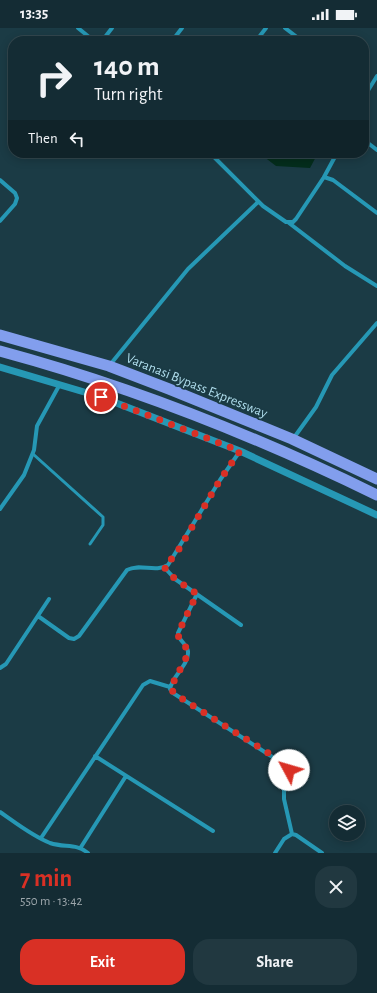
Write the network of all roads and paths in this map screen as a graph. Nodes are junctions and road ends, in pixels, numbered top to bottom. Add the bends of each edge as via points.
1 (78, 28) edge
2 (112, 28) edge
3 (182, 28) edge
4 (266, 28) edge
5 (285, 28) edge
6 (88, 36) edge
7 (106, 36) edge
8 (176, 36) edge
9 (260, 36) edge
10 (295, 36) edge
11 (377, 76) edge
12 (369, 88) edge
13 (369, 144) edge
14 (377, 150) edge
15 (216, 158) edge
16 (334, 158) edge
17 (324, 177) junction
18 (0, 180) edge
19 (258, 202) junction
20 (377, 213) edge
21 (0, 221) edge
22 (289, 223) junction
23 (377, 286) edge
24 (377, 323) edge
25 (0, 335) edge
26 (0, 351) edge
27 (109, 366) junction
28 (0, 367) edge
29 (60, 384) junction
30 (292, 439) junction
31 (240, 451) junction
32 (33, 454) junction
33 (376, 477) edge
34 (377, 495) edge
35 (0, 509) edge
36 (377, 515) edge
37 (90, 544) dead end
38 (164, 567) junction
39 (197, 594) junction
40 (49, 599) dead end
41 (38, 616) junction
42 (241, 625) dead end
43 (0, 668) edge
44 (170, 687) junction
45 (95, 756) junction
46 (126, 776) junction
47 (0, 812) edge
48 (213, 831) dead end
49 (292, 834) junction
50 (41, 838) junction
51 (81, 847) junction
52 (88, 853) edge
53 (275, 853) edge
54 (322, 853) edge

1 - 6 street
2 - 7 street
3 - 8 street
4 - 9 street
5 - 10 street
11 - 12 street
13 - 14 street
15 - 19 street
16 - 17 street
17 - 20 street via 333,180
17 - 22 street via 296,219
18 - 21 street via 18,198
19 - 22 street
19 - 27 street via 188,269
22 - 23 street via 344,266
24 - 30 street via 332,375 316,407
25 - 27 highway, Varanasi Bypass Expressway
26 - 34 highway, Varanasi Bypass Expressway via 114,386 237,431
27 - 30 highway, Varanasi Bypass Expressway
28 - 29 street
29 - 31 street via 101,397
29 - 32 street via 38,426
30 - 33 highway, Varanasi Bypass Expressway
31 - 36 street
31 - 38 street via 176,554
32 - 35 street via 24,475
32 - 37 lane via 103,517 103,525
38 - 39 street via 175,579
38 - 41 street via 133,567 127,570 79,636 74,639
39 - 42 street
39 - 44 street via 178,633 188,649 188,654
40 - 41 street
41 - 43 street via 6,664
44 - 45 street via 153,681 146,682
44 - 49 street via 173,693 288,767 284,799
45 - 46 street
45 - 50 street
46 - 48 street
46 - 51 street
47 - 50 street
49 - 53 street via 284,839
49 - 54 street
50 - 51 street via 63,846
51 - 52 street

